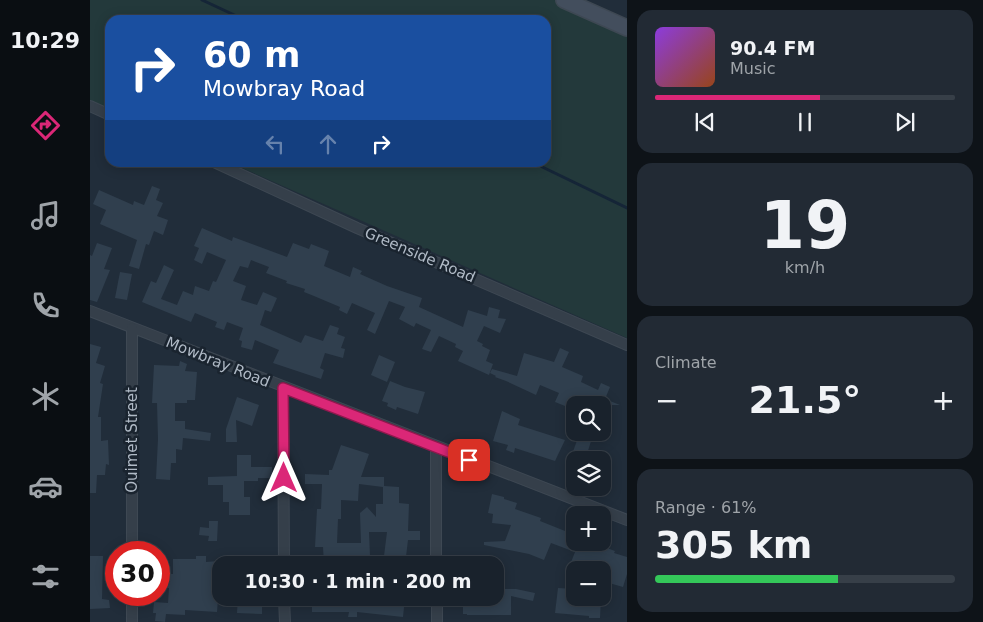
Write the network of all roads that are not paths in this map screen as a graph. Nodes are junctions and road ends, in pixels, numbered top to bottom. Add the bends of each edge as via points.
1 (564, 0) edge
2 (627, 28) edge
3 (90, 106) edge
4 (105, 113) edge
5 (225, 167) edge
6 (90, 311) edge
7 (132, 328) junction
8 (627, 345) edge
9 (283, 388) junction
10 (436, 447) junction
11 (627, 520) edge
12 (132, 541) edge
13 (284, 556) edge
14 (436, 556) edge
15 (132, 606) edge
16 (284, 606) edge
17 (436, 606) edge
18 (132, 622) edge
19 (285, 622) edge
20 (437, 622) edge

1 - 2 street
3 - 4 street
5 - 8 street, Greenside Road
6 - 7 street, Mowbray Road
7 - 9 street, Mowbray Road
7 - 12 street, Ouimet Street
9 - 10 street, Mowbray Road
9 - 13 street
10 - 11 street, Mowbray Road
10 - 14 street
15 - 18 street
16 - 19 street
17 - 20 street

